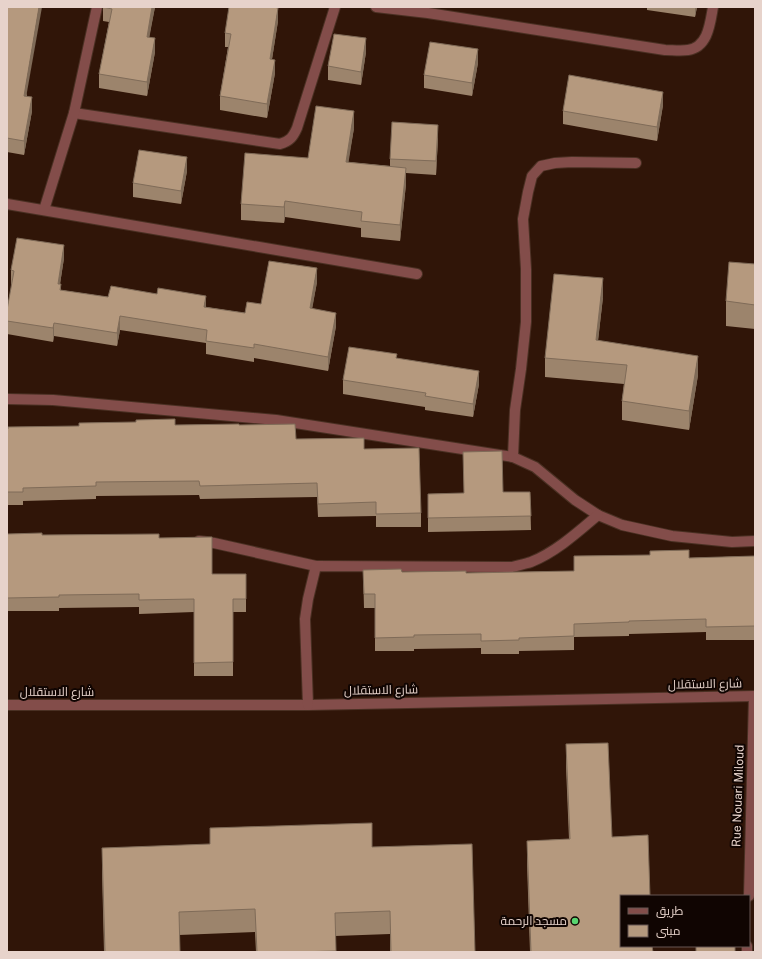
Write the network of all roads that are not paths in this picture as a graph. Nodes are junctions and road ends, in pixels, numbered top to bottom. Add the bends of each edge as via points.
1 (97, 7) edge
2 (335, 7) edge
3 (376, 7) edge
4 (713, 7) edge
5 (429, 10) edge
6 (74, 113) junction
7 (636, 163) dead end
8 (7, 204) edge
9 (44, 210) junction
10 (417, 274) dead end
11 (7, 399) edge
12 (513, 457) junction
13 (598, 515) junction
14 (192, 540) edge
15 (755, 541) edge
16 (316, 566) junction
17 (755, 696) edge
18 (7, 705) edge
19 (308, 705) junction
20 (748, 895) edge

1 - 6 street
2 - 6 street via 295,134 290,140 280,144
3 - 5 street
4 - 5 street via 706,37 699,45 688,50 665,50
6 - 9 street
7 - 12 street via 554,163 541,166 532,176 523,219 526,322 515,410
8 - 9 street
9 - 10 street
11 - 12 street via 61,401 276,420
12 - 13 street via 534,467
13 - 15 street via 622,525 672,536 732,542
13 - 16 street via 550,552 531,562 512,567
14 - 16 street via 214,542
16 - 19 street via 305,619
17 - 19 street, شارع الاستقلال
17 - 20 street, Rue Nouari Miloud
18 - 19 street, شارع الاستقلال

